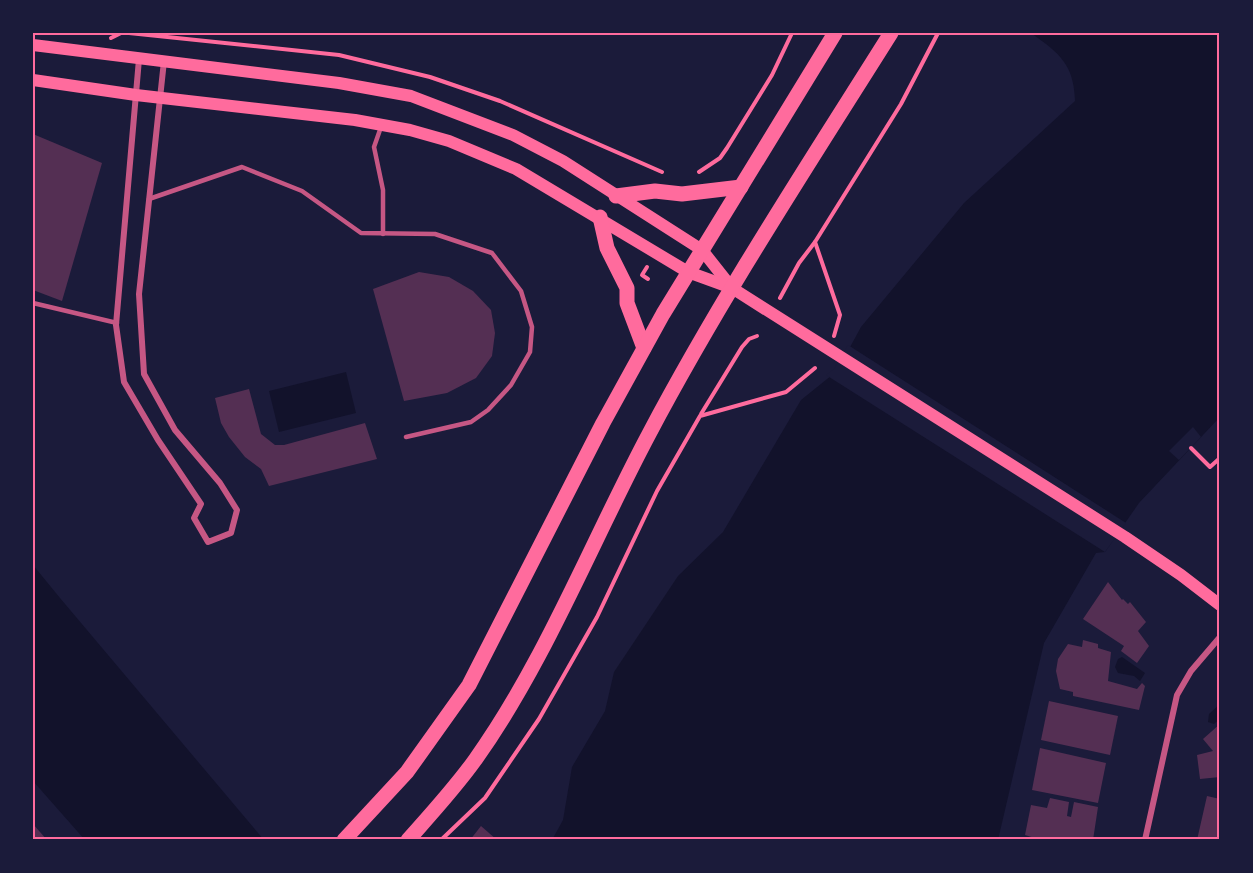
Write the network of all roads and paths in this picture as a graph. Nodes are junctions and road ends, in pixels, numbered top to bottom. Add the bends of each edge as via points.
1 (121, 33) edge
2 (129, 33) edge
3 (792, 33) edge
4 (835, 33) edge
5 (891, 33) edge
6 (938, 33) edge
7 (111, 38) dead end
8 (33, 45) edge
9 (139, 59) junction
10 (164, 62) junction
11 (33, 80) edge
12 (136, 95) junction
13 (161, 97) junction
14 (382, 124) junction
15 (665, 174) dead end
16 (694, 174) dead end
17 (741, 188) junction
18 (616, 196) junction
19 (149, 199) junction
20 (600, 217) junction
21 (383, 234) junction
22 (815, 242) junction
23 (702, 250) junction
24 (647, 267) dead end
25 (688, 272) junction
26 (648, 279) dead end
27 (732, 288) junction
28 (780, 298) dead end
29 (33, 303) edge
30 (117, 323) junction
31 (757, 336) dead end
32 (834, 336) dead end
33 (644, 348) junction
34 (815, 368) dead end
35 (700, 416) junction
36 (406, 437) dead end
37 (1191, 448) dead end
38 (1220, 458) edge
39 (1220, 605) edge
40 (1220, 637) edge
41 (344, 840) edge
42 (408, 840) edge
43 (441, 840) edge
44 (1145, 840) edge

1 - 7 path
2 - 15 path via 339,55 430,77 500,101
3 - 16 path via 772,75 724,153
4 - 17 main road
5 - 27 main road
6 - 22 path via 901,104
8 - 9 main road
9 - 10 main road
9 - 12 street
10 - 13 street
10 - 18 main road via 339,83 411,96 513,135 563,161
11 - 12 main road
12 - 13 main road
12 - 30 street
13 - 14 main road
13 - 19 street
14 - 20 main road via 449,141 488,156
14 - 21 lane via 374,147 382,190
17 - 18 main road
17 - 23 main road
18 - 23 main road
19 - 21 lane via 242,167 302,191 361,233
19 - 30 street via 139,294 144,374 175,430 220,483 237,510 231,533 226,536 208,542 194,518 201,504 124,382
20 - 25 main road
20 - 33 main road via 607,248 627,288 627,303
21 - 36 lane via 435,234 492,253 521,291 532,327 530,352 511,386 488,410 471,422
22 - 28 path
22 - 32 path via 840,315
23 - 25 main road
23 - 27 main road
24 - 26 path via 642,275
25 - 27 main road
25 - 33 main road
27 - 39 main road via 1125,537
27 - 42 main road via 649,434 517,692 474,761
29 - 30 lane
31 - 35 path via 742,347
33 - 41 main road via 470,684 407,772
34 - 35 path via 786,392
35 - 43 path via 657,491 597,617 539,719 485,798
37 - 38 path via 1210,467
40 - 44 street via 1191,671 1177,695

